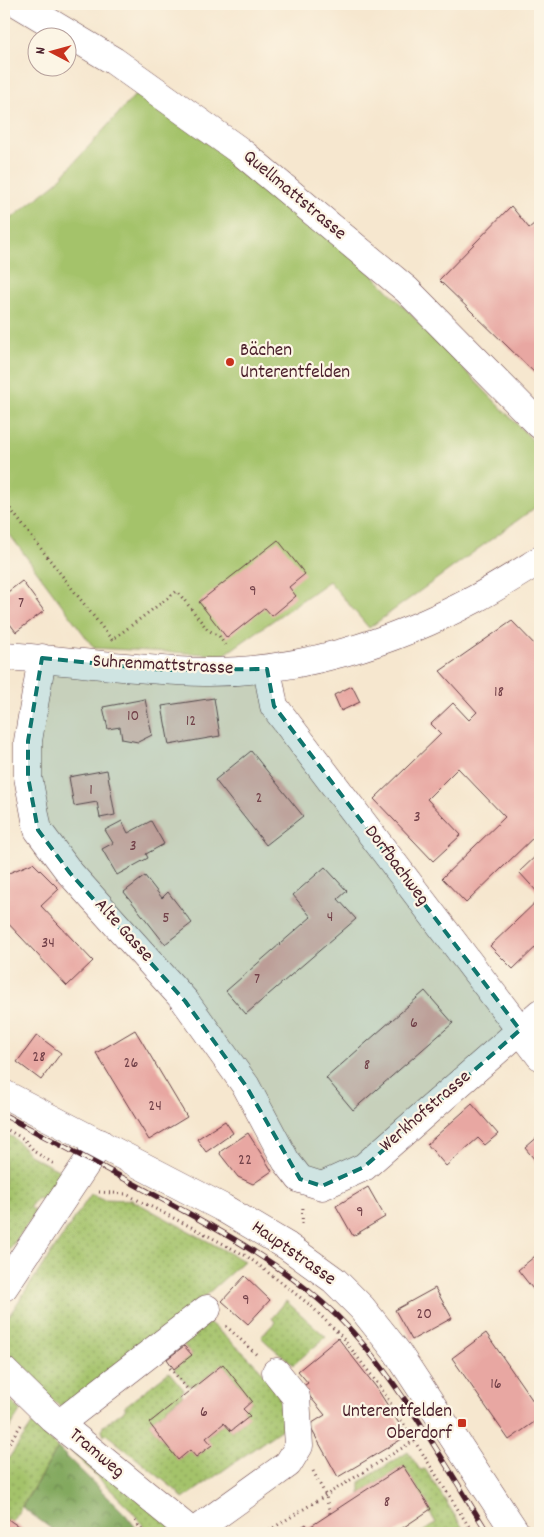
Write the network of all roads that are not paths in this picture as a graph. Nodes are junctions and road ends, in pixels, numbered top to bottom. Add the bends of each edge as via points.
1 (19, 4) edge
2 (49, 11) edge
3 (540, 425) edge
4 (540, 560) edge
5 (4, 656) edge
6 (42, 658) junction
7 (255, 669) junction
8 (530, 1021) edge
9 (540, 1056) edge
10 (4, 1094) edge
11 (100, 1143) junction
12 (300, 1179) joint
13 (4, 1286) edge
14 (207, 1309) road end
15 (4, 1371) edge
16 (276, 1372) road end
17 (59, 1424) junction
18 (193, 1533) edge
19 (516, 1533) edge

1 - 2 street, Quellmattstrasse
2 - 3 street, Quellmattstrasse via 240,150 407,290
4 - 7 street, Suhrenmattstrasse via 475,599 399,634 325,657
5 - 6 street, Suhrenmattstrasse
6 - 7 street, Suhrenmattstrasse via 163,670
6 - 12 street, Alte Gasse via 28,741 28,777 38,830 70,873 185,1001 246,1086 286,1161
7 - 8 street, Dorfbachweg via 274,706
8 - 9 street, Dorfbachweg
8 - 12 street, Werkhofstrasse via 364,1167 322,1186
10 - 11 street, Hauptstrasse
11 - 13 street
11 - 19 street, Hauptstrasse via 263,1232 334,1280 362,1308 397,1352
14 - 17 street
15 - 17 street, Tramweg
16 - 18 street via 296,1397 299,1446 288,1464
17 - 18 street, Tramweg

